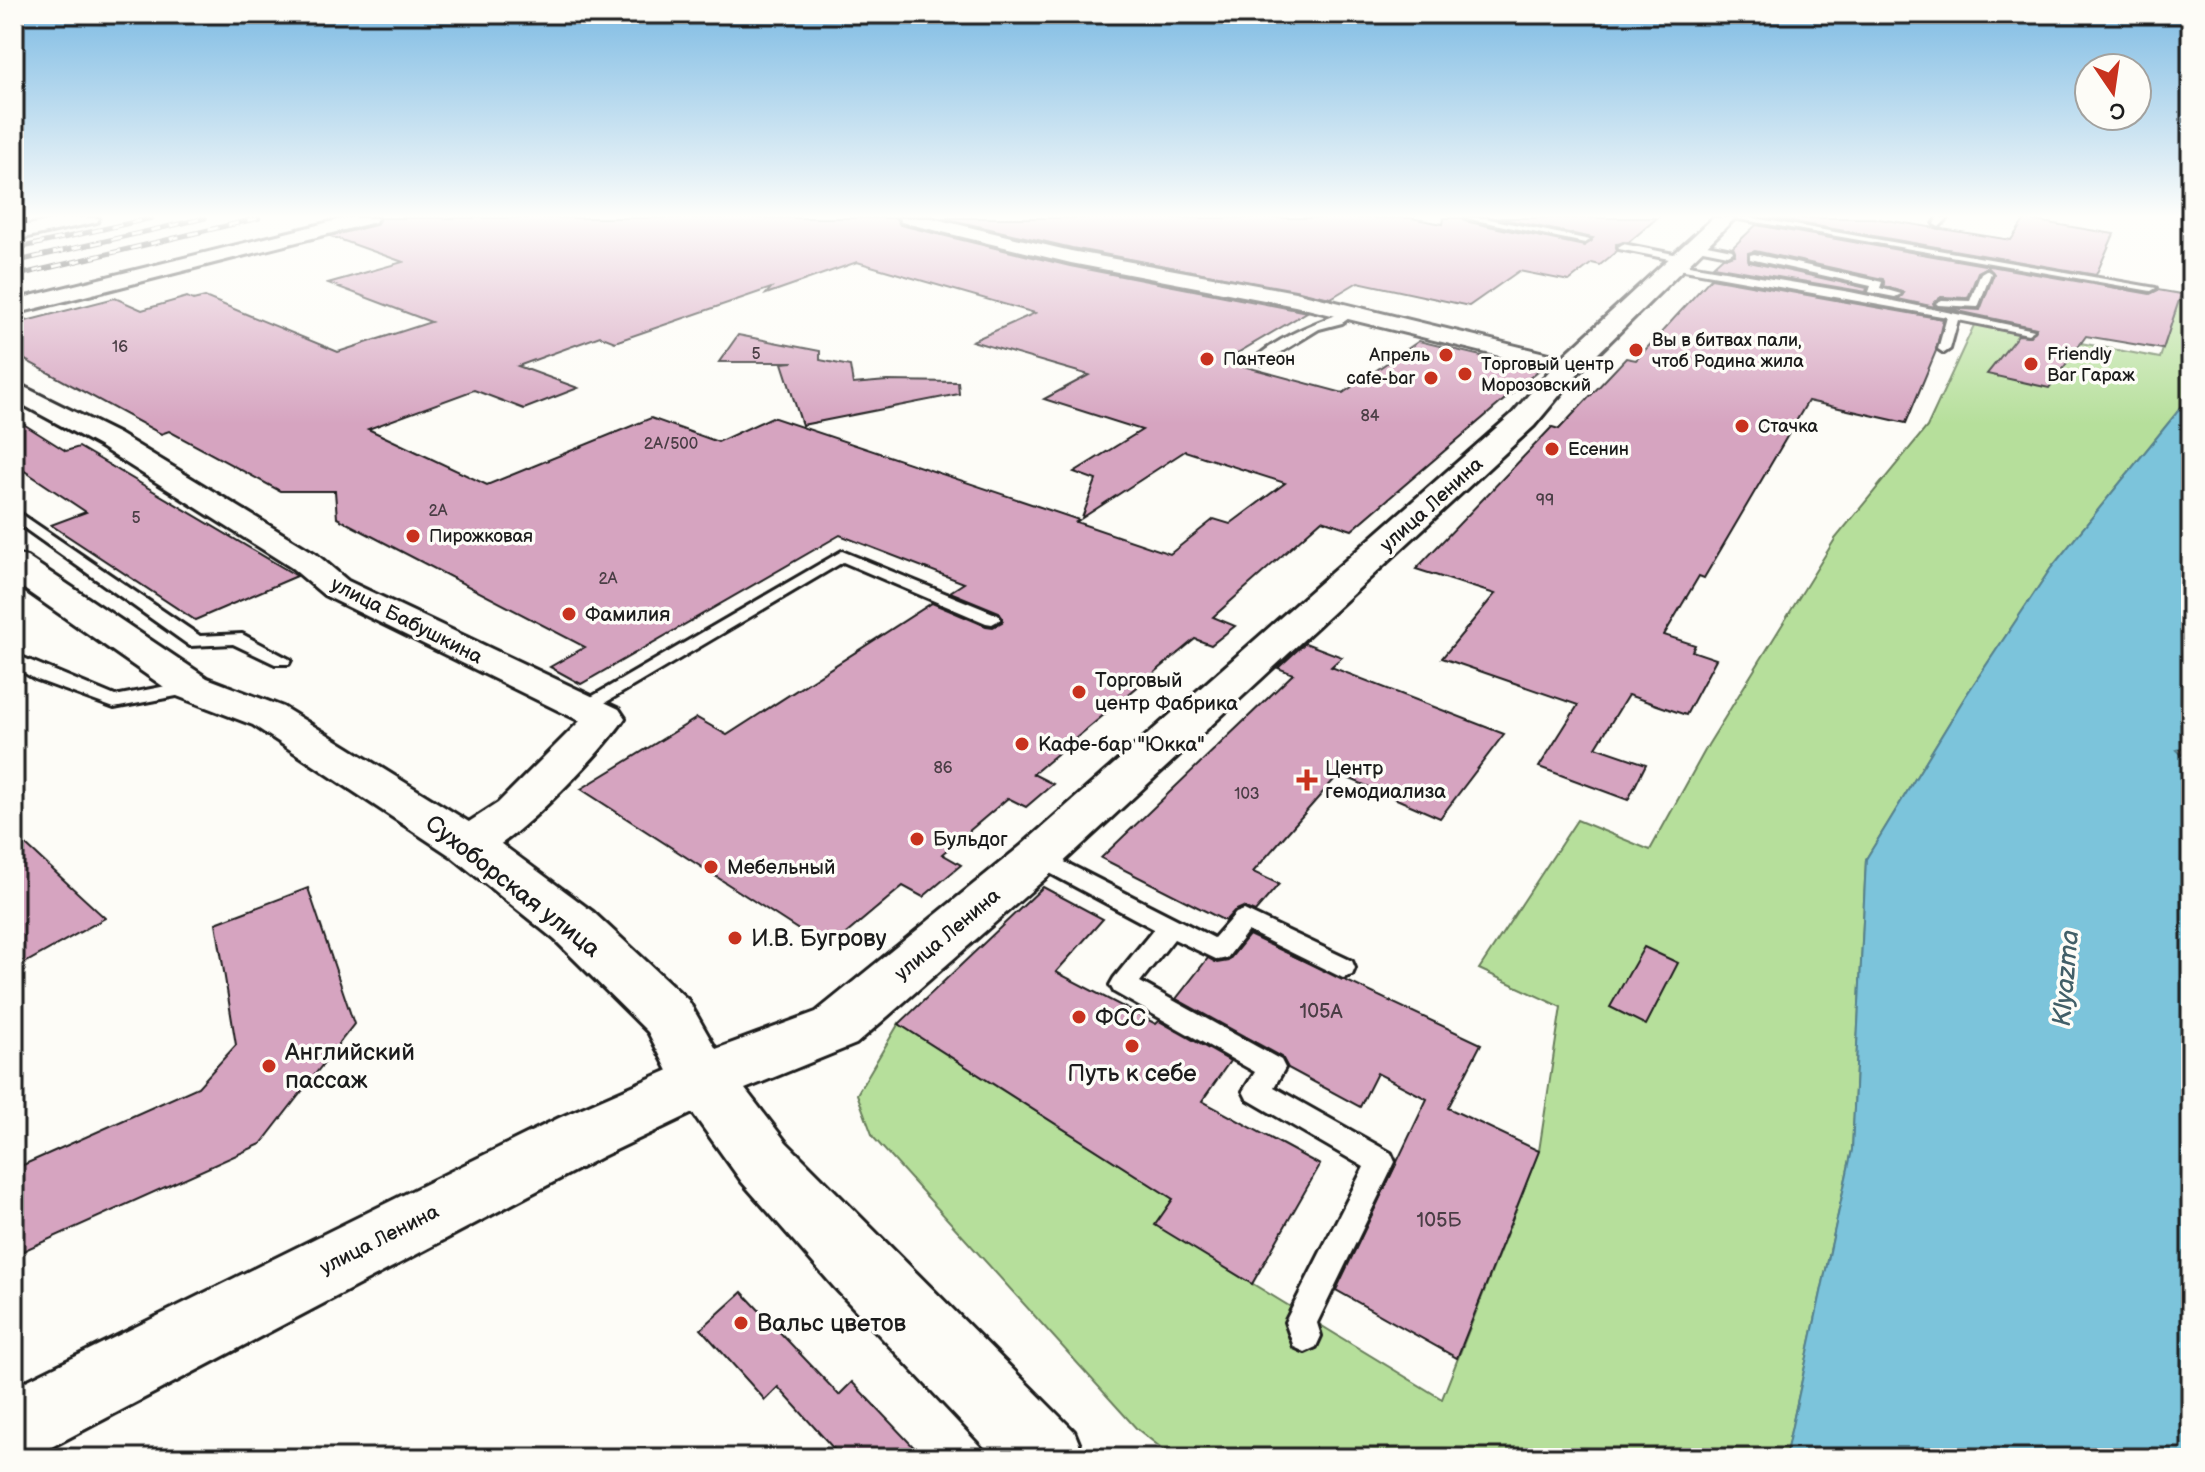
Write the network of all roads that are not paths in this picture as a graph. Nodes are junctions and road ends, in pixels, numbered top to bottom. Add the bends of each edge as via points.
1 (95, 287) edge
2 (1229, 287) edge
3 (1654, 287) edge
4 (1814, 287) edge
5 (1876, 287) edge
6 (1981, 287) edge
7 (2143, 287) edge
8 (2151, 288) dead end
9 (14, 307) edge
10 (1350, 313) junction
11 (1953, 316) junction
12 (2028, 330) dead end
13 (1944, 349) dead end
14 (1258, 361) dead end
15 (1569, 366) junction
16 (14, 390) edge
17 (14, 514) edge
18 (14, 565) edge
19 (992, 619) dead end
20 (14, 660) edge
21 (282, 660) dead end
22 (192, 687) junction
23 (584, 707) junction
24 (468, 844) junction
25 (1039, 857) junction
26 (1170, 927) junction
27 (1343, 968) dead end
28 (703, 1080) junction
29 (1305, 1336) dead end
30 (14, 1427) edge
31 (1047, 1458) edge

1 - 9 street
2 - 10 street
3 - 15 main road, улица Ленина
4 - 11 lane
5 - 6 lane via 1873,290 1955,305 1974,305
7 - 8 lane
10 - 14 lane via 1315,326
10 - 15 street
11 - 12 lane
11 - 13 lane
15 - 25 main road, улица Ленина via 1523,420
16 - 23 street, улица Бабушкина via 109,440 304,561 336,588
17 - 21 lane via 196,642 236,638
18 - 22 main road, Сухоборская улица
19 - 23 lane via 842,556
20 - 22 lane via 114,702
22 - 24 main road, Сухоборская улица via 268,716
23 - 24 street via 605,718 513,813
24 - 28 main road, Сухоборская улица via 574,926 668,1016
25 - 26 lane
25 - 28 main road, улица Ленина via 836,1028
26 - 27 lane via 1218,951 1244,919
26 - 29 lane via 1123,985 1272,1068 1257,1091 1381,1162 1301,1322
28 - 30 main road, улица Ленина
28 - 31 main road, Сухоборская улица via 764,1162

